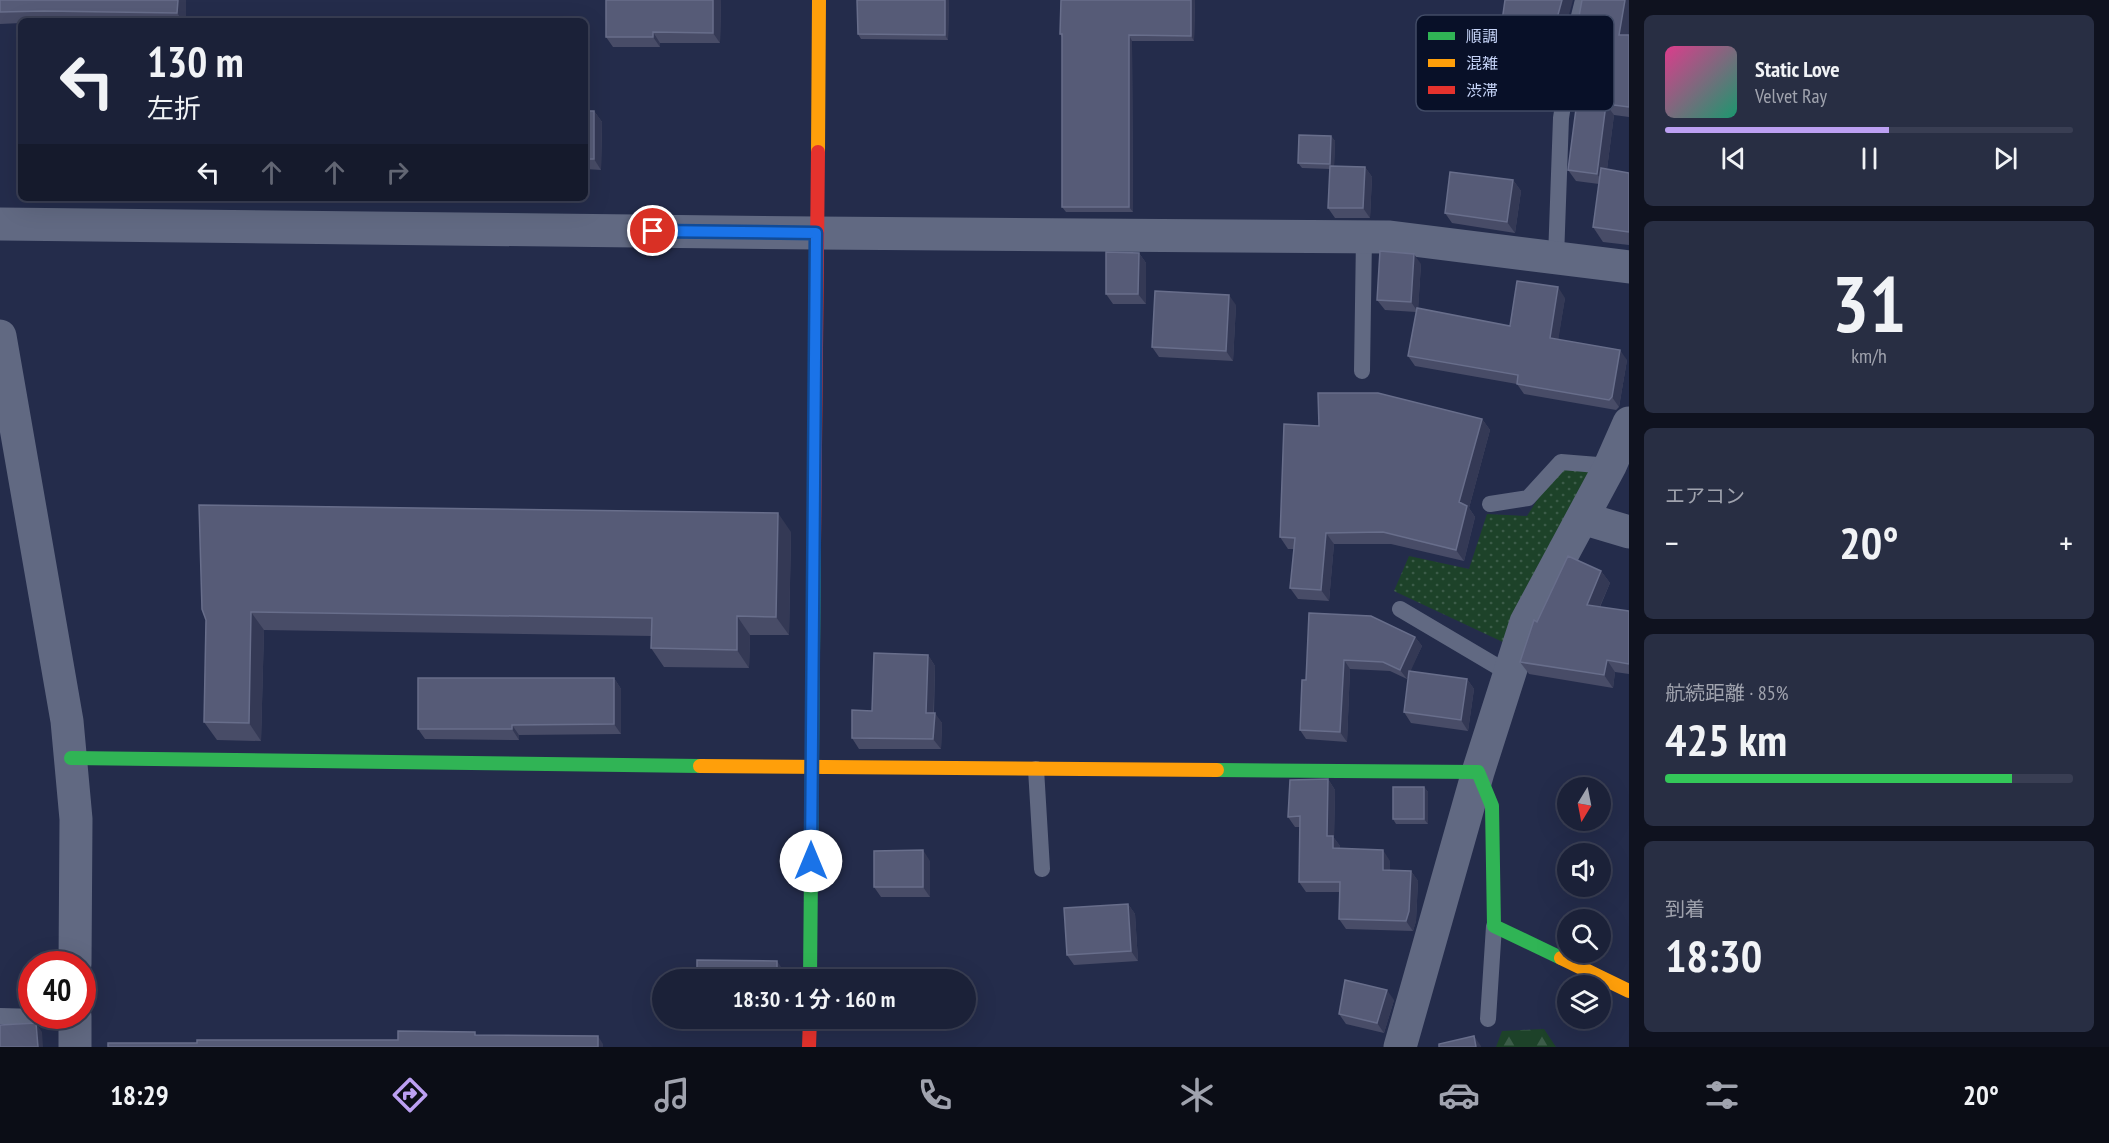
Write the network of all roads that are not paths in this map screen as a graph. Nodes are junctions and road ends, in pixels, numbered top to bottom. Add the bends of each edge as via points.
1 (819, 0) edge
2 (1583, 0) edge
3 (1579, 15) edge
4 (1562, 111) edge
5 (0, 224) edge
6 (816, 233) junction
7 (1364, 237) junction
8 (1556, 258) junction
9 (1629, 267) edge
10 (0, 336) edge
11 (1362, 371) dead end
12 (5, 399) edge
13 (1629, 423) edge
14 (1610, 466) junction
15 (1490, 504) dead end
16 (1582, 518) junction
17 (1629, 532) edge
18 (1400, 609) dead end
19 (1510, 674) junction
20 (71, 758) junction
21 (811, 767) junction
22 (1036, 769) junction
23 (1478, 772) junction
24 (1042, 869) dead end
25 (1494, 926) junction
26 (75, 951) edge
27 (810, 969) edge
28 (1629, 991) edge
29 (0, 1016) edge
30 (18, 1019) edge
31 (1488, 1020) dead end
32 (810, 1029) edge
33 (809, 1047) edge
34 (1400, 1047) edge

1 - 6 street
2 - 3 lane
4 - 8 lane
5 - 6 street
6 - 7 street
6 - 21 street
7 - 8 street
7 - 11 lane
8 - 9 street
10 - 12 street
12 - 20 street
13 - 14 street
14 - 15 lane via 1561,462 1528,498
14 - 16 street
16 - 17 street
16 - 19 street via 1526,622
18 - 19 lane
19 - 23 street
20 - 21 street
20 - 26 street via 76,819
21 - 22 street
21 - 27 street
22 - 23 street
22 - 24 lane
23 - 25 street via 1492,806
23 - 34 street
25 - 28 street
25 - 31 lane
29 - 30 lane
32 - 33 street

